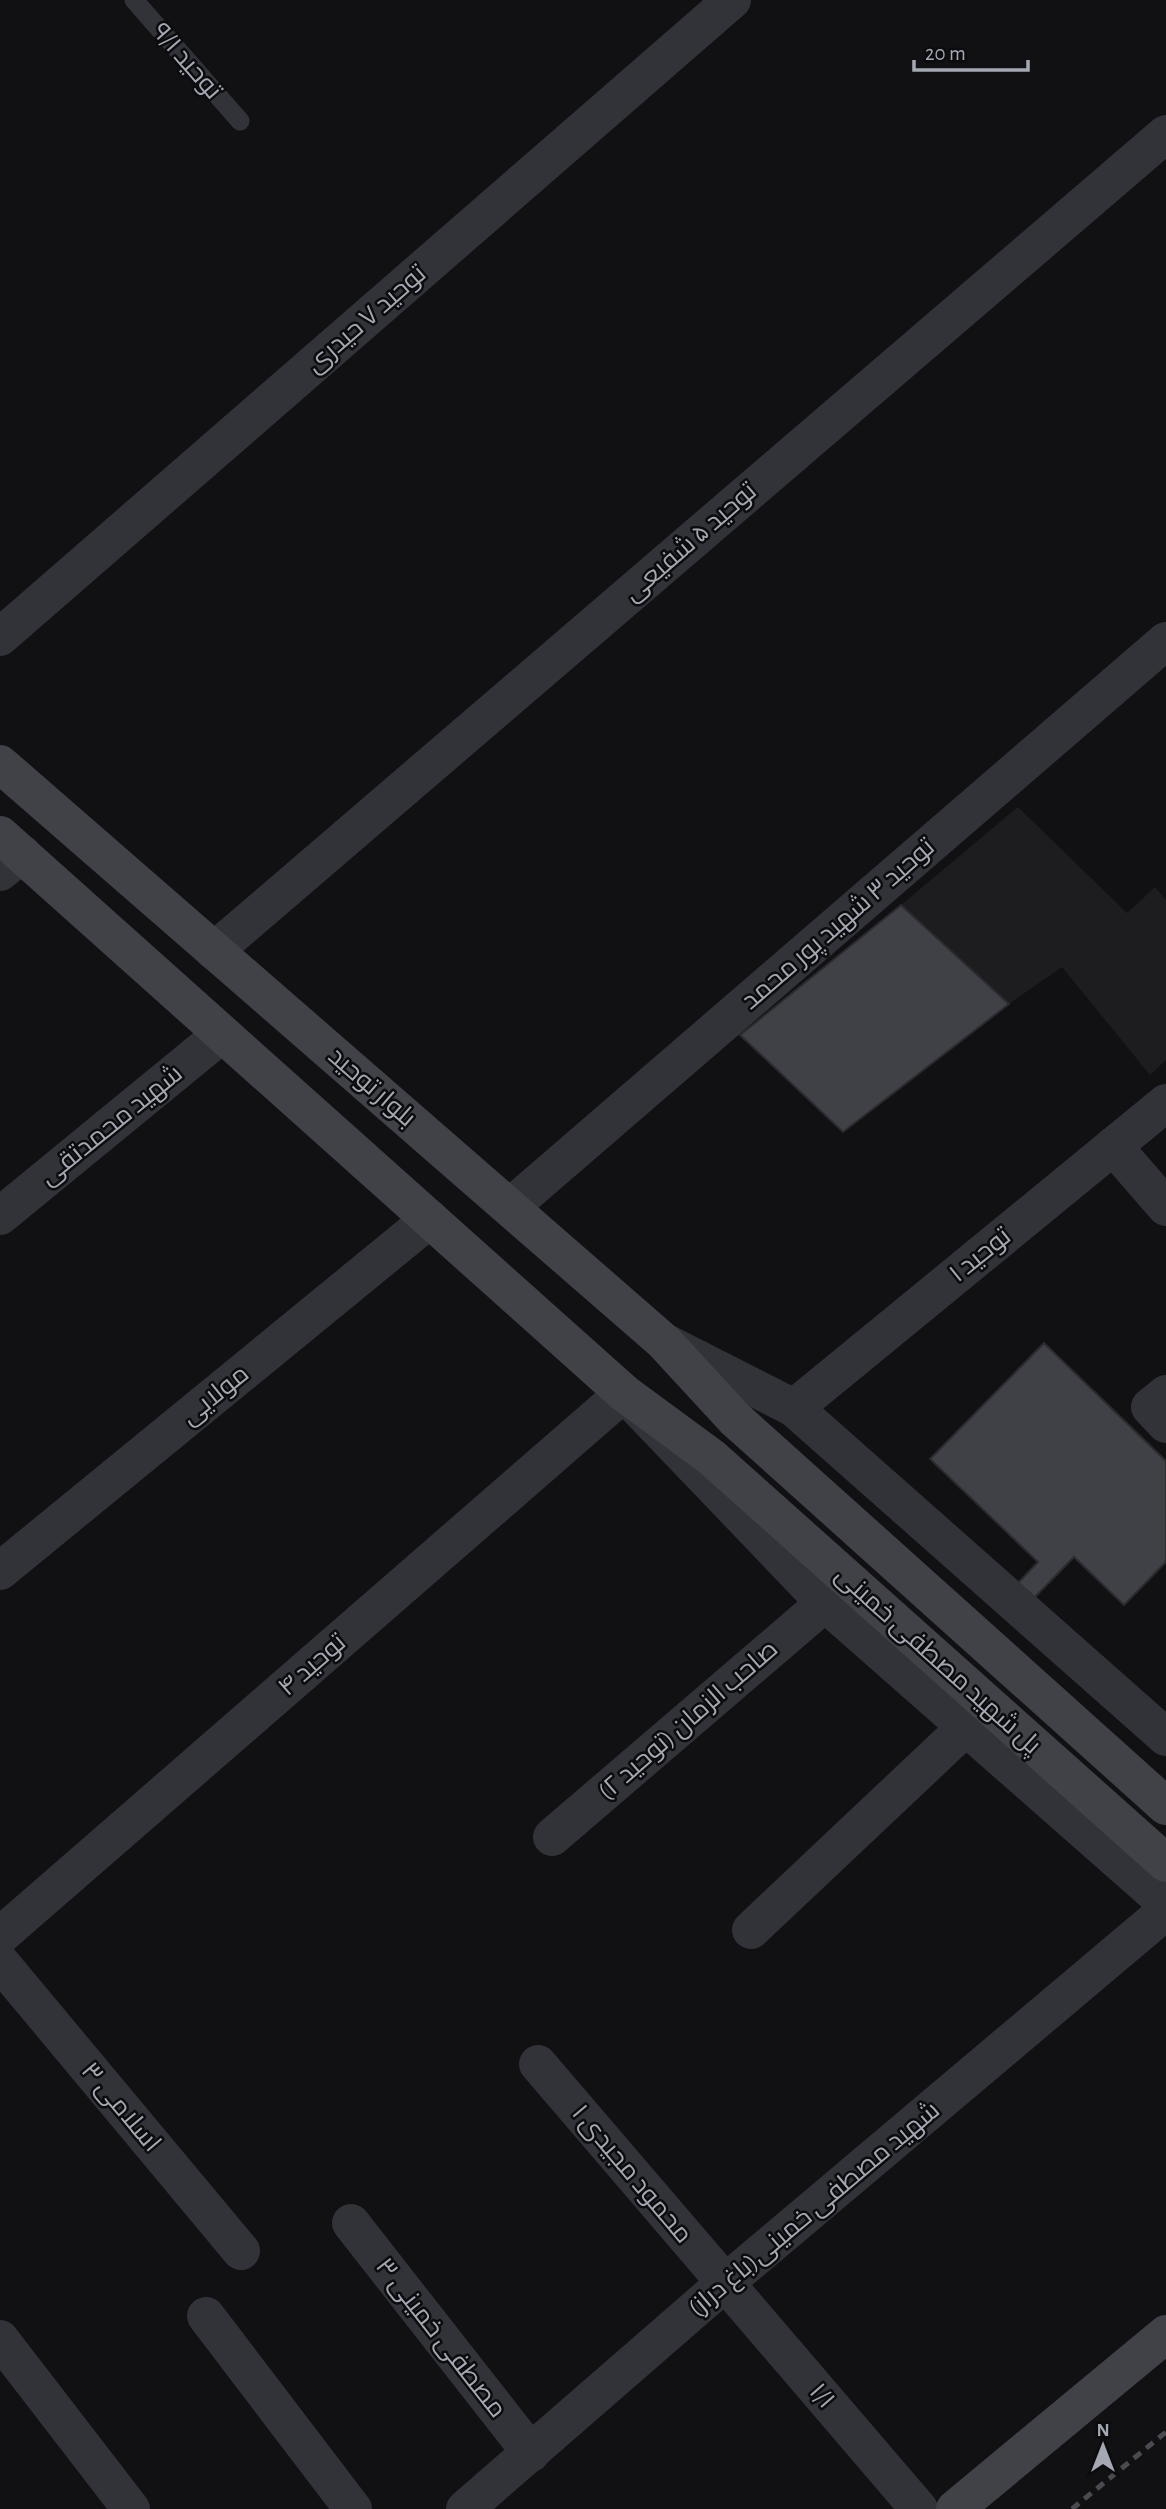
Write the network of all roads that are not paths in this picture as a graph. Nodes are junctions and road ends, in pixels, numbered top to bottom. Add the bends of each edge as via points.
1 (134, 0) edge
2 (732, 0) edge
3 (240, 121) dead end
4 (1166, 134) edge
5 (0, 638) edge
6 (1166, 640) edge
7 (0, 764) edge
8 (7, 854) edge
9 (214, 951) junction
10 (222, 1034) junction
11 (1166, 1103) edge
12 (1113, 1146) junction
13 (510, 1207) junction
14 (1166, 1207) edge
15 (0, 1216) edge
16 (430, 1219) junction
17 (664, 1342) junction
18 (624, 1393) junction
19 (794, 1408) junction
20 (735, 1419) joint
21 (0, 1571) edge
22 (825, 1603) junction
23 (966, 1727) junction
24 (1166, 1737) edge
25 (1166, 1806) edge
26 (552, 1838) dead end
27 (1166, 1863) edge
28 (1166, 1903) edge
29 (1166, 1911) edge
30 (751, 1930) dead end
31 (0, 1936) edge
32 (0, 1962) edge
33 (538, 2064) dead end
34 (351, 2223) dead end
35 (241, 2252) dead end
36 (725, 2283) junction
37 (206, 2316) dead end
38 (1166, 2334) edge
39 (0, 2339) edge
40 (531, 2453) junction
41 (131, 2509) edge
42 (353, 2509) edge
43 (466, 2509) edge
44 (919, 2509) edge
45 (955, 2509) edge

1 - 3 lane, توحید ۹/۱
2 - 5 street, توحید ۷ حیدری
4 - 9 street, توحید ۵ شفیعی
6 - 13 street, توحید ۳ شهيد پور محمد
7 - 9 main road, بلوار توحید
8 - 10 main road
9 - 13 main road, بلوار توحید
10 - 15 street, شهید محمدتقی
10 - 16 main road
11 - 12 street, توحید ۱
12 - 14 street
12 - 19 street, توحید ۱
13 - 17 main road, بلوار توحید
16 - 18 main road
16 - 21 street, مولایی
17 - 19 street
17 - 20 main road, بلوار توحید
18 - 22 street
18 - 27 main road, پل شهید مصطفی خمینی via 711,1457
18 - 31 street, توحید ۴
19 - 24 street
20 - 25 main road, پل شهید مصطفی خمینی
22 - 23 street
22 - 26 street, صاحب الزمان (توحید ۲)
23 - 28 street
23 - 30 street
29 - 36 street, شهید مصطفی خمینی(باغ دراز)
32 - 35 street, ۳ اسلامی
33 - 36 street, ۱ محمود مجیدی
34 - 40 street, مصطفی خمینی ۳
36 - 40 street, شهید مصطفی خمینی(باغ دراز)
36 - 44 street, ۱/۱
37 - 42 street
38 - 45 main road
39 - 41 street
40 - 43 street, شهید مصطفی خمینی(باغ دراز)

